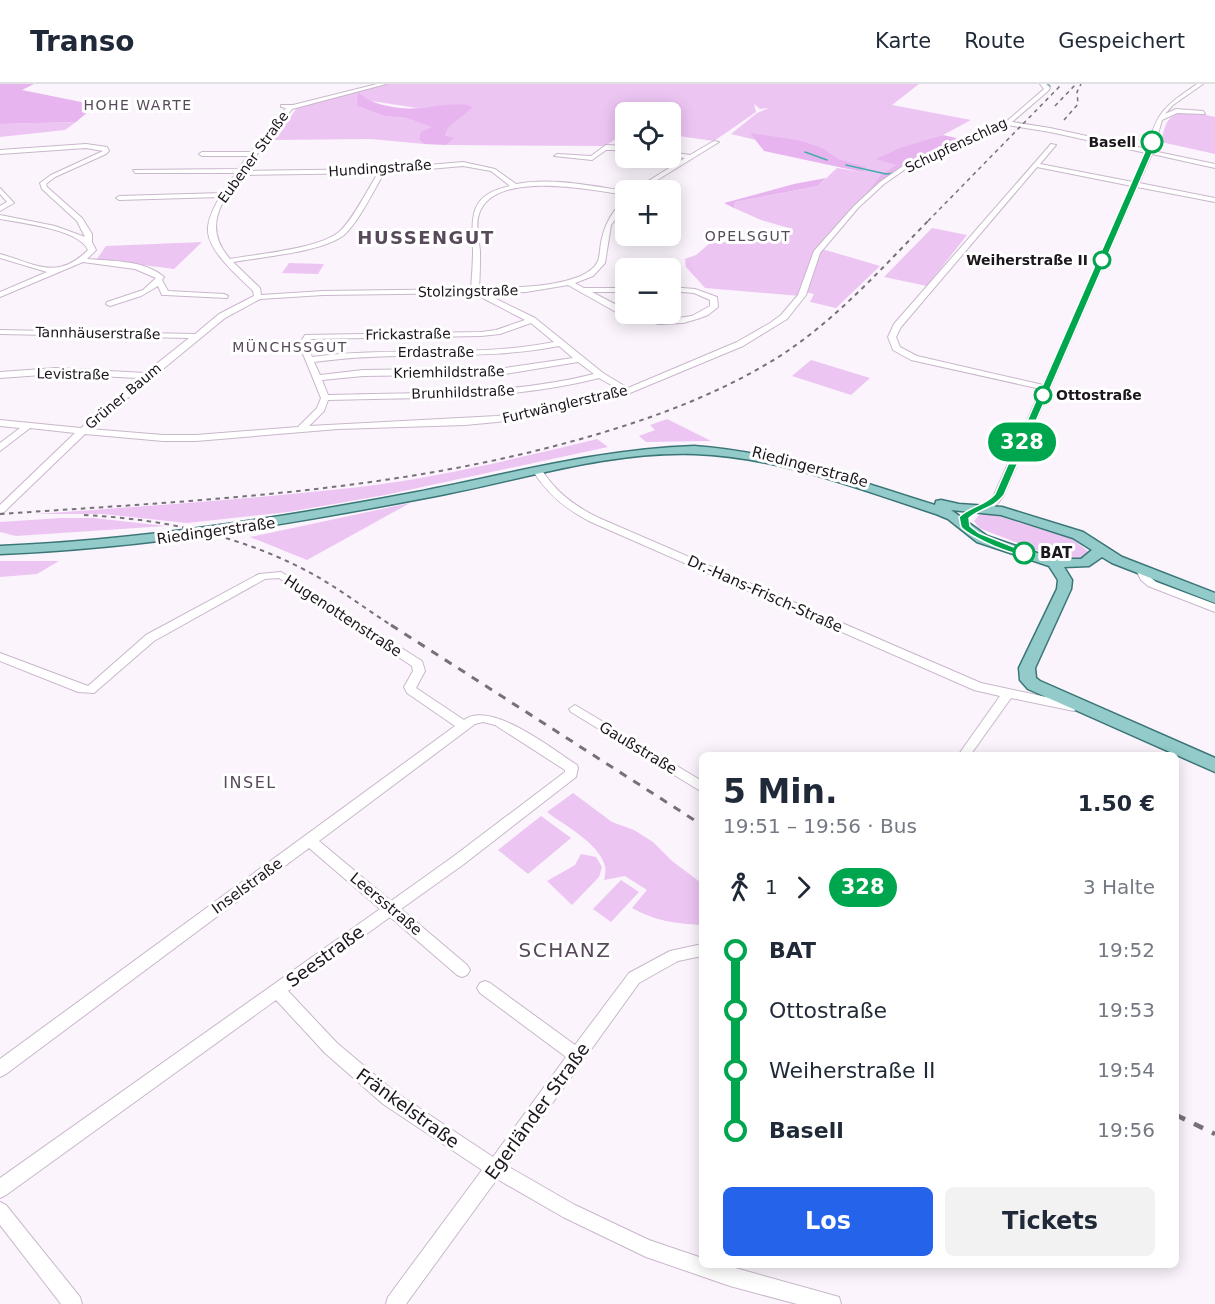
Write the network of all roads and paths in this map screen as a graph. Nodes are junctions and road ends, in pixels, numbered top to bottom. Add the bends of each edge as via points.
1 (382, 84) edge
2 (1043, 84) edge
3 (1200, 84) edge
4 (1169, 104) junction
5 (1158, 121) junction
6 (1006, 123) junction
7 (716, 142) dead end
8 (1053, 145) dead end
9 (615, 147) edge
10 (1150, 151) junction
11 (0, 152) edge
12 (202, 154) dead end
13 (254, 154) junction
14 (557, 156) dead end
15 (681, 156) edge
16 (691, 157) junction
17 (1036, 165) junction
18 (1215, 166) edge
19 (135, 171) dead end
20 (382, 171) junction
21 (240, 172) junction
22 (653, 180) edge
23 (1135, 184) junction
24 (514, 186) junction
25 (0, 190) edge
26 (615, 192) edge
27 (224, 195) junction
28 (119, 198) dead end
29 (1215, 200) edge
30 (0, 209) edge
31 (615, 216) edge
32 (0, 217) edge
33 (89, 241) junction
34 (0, 256) edge
35 (82, 260) junction
36 (229, 261) junction
37 (54, 272) junction
38 (159, 281) junction
39 (569, 283) junction
40 (681, 289) edge
41 (583, 290) junction
42 (615, 290) edge
43 (475, 291) junction
44 (0, 295) edge
45 (802, 295) joint
46 (224, 296) dead end
47 (258, 297) junction
48 (110, 304) dead end
49 (615, 307) edge
50 (681, 318) edge
51 (532, 320) junction
52 (0, 332) edge
53 (195, 336) junction
54 (562, 343) junction
55 (580, 359) junction
56 (310, 360) junction
57 (0, 375) edge
58 (600, 375) junction
59 (147, 376) junction
60 (316, 378) junction
61 (1046, 388) junction
62 (627, 391) junction
63 (325, 398) junction
64 (0, 423) edge
65 (27, 426) junction
66 (302, 428) junction
67 (79, 432) junction
68 (0, 448) edge
69 (538, 471) junction
70 (845, 481) junction
71 (871, 483) junction
72 (431, 492) junction
73 (999, 495) junction
74 (948, 506) junction
75 (1, 509) edge
76 (978, 509) junction
77 (331, 512) junction
78 (1019, 516) junction
79 (963, 524) junction
80 (2, 544) edge
81 (1096, 547) junction
82 (0, 558) edge
83 (1054, 563) junction
84 (1141, 570) junction
85 (1215, 598) edge
86 (1215, 608) edge
87 (0, 657) edge
88 (1007, 695) junction
89 (575, 709) dead end
90 (1103, 715) junction
91 (499, 722) joint
92 (462, 725) junction
93 (966, 752) edge
94 (1215, 765) edge
95 (699, 785) edge
96 (309, 840) junction
97 (392, 908) junction
98 (699, 950) edge
99 (462, 970) dead end
100 (485, 988) dead end
101 (277, 990) junction
102 (577, 1056) junction
103 (0, 1069) edge
104 (494, 1168) junction
105 (0, 1189) edge
106 (0, 1211) edge
107 (699, 1266) edge
108 (704, 1268) edge
109 (73, 1304) edge
110 (395, 1304) edge
111 (832, 1304) edge

1 - 13 street, Eubener Straße via 283,106 290,107
2 - 6 street, Schupfenschlag via 1046,90
3 - 4 street
4 - 5 street
4 - 5 street via 1206,113 1173,111
5 - 10 street
6 - 10 street
6 - 45 street, Schupfenschlag via 905,167 882,183 817,253
7 - 16 street
8 - 17 street
9 - 14 street via 606,147 592,158
10 - 18 street
10 - 23 street
11 - 33 street via 86,146 106,150 43,183 86,225
12 - 13 street
13 - 21 street, Eubener Straße
15 - 16 street
16 - 22 street
17 - 23 street
17 - 61 street via 897,326 892,341 899,351 914,358
19 - 21 street, Hundingstraße
20 - 21 street, Hundingstraße
20 - 24 street, Hundingstraße via 470,165 494,170
20 - 36 street via 340,236 314,246
21 - 27 street, Eubener Straße
23 - 29 street
23 - 61 street
24 - 26 street via 555,184
24 - 43 street via 488,197 477,210
25 - 30 street via 11,203
27 - 28 street
27 - 36 street, Eubener Straße via 213,212 211,234
31 - 39 street, Stolzingstraße via 608,225 601,263 590,274
32 - 33 street via 72,233
33 - 35 street via 92,250
34 - 37 street
35 - 37 street
35 - 38 street via 152,271 160,277
36 - 47 street, Eubener Straße via 257,290
37 - 44 street
38 - 46 street via 165,293
38 - 48 street
39 - 41 street
39 - 43 street, Stolzingstraße
40 - 50 street via 714,299 710,310
41 - 42 street
41 - 49 street
43 - 47 street, Stolzingstraße via 323,292
43 - 51 street
45 - 62 street, Furtwänglerstraße via 784,317 760,334
47 - 53 street, Grüner Baum
51 - 54 street
51 - 56 street, Frickastraße via 481,334 314,336 303,344
52 - 53 street, Tannhäuserstraße
53 - 59 street, Grüner Baum
54 - 55 street
54 - 56 street, Erdastraße via 497,352 362,352
55 - 58 street
55 - 60 street, Kriemhildstraße via 505,372 363,373
56 - 60 street
57 - 59 street, Levistraße via 56,372
58 - 62 street
58 - 63 street, Brunhildstraße via 559,386 514,391
59 - 67 street, Grüner Baum
60 - 63 street
61 - 73 street
62 - 66 street, Furtwänglerstraße via 497,419
63 - 66 street via 321,409
64 - 65 street, Furtwänglerstraße
65 - 67 street, Furtwänglerstraße
65 - 68 street
66 - 67 street, Furtwänglerstraße via 174,438
67 - 75 street, Grüner Baum
69 - 70 main road, Riedingerstraße via 618,456 679,450 737,454
69 - 72 main road, Riedingerstraße
69 - 88 street, Dr.-Hans-Frisch-Straße via 560,499 595,520 968,683
70 - 71 main road
70 - 79 main road, Riedingerstraße via 941,511
71 - 72 main road, Riedingerstraße via 753,451 670,445 585,456
71 - 74 main road, Riedingerstraße
72 - 77 main road, Riedingerstraße
73 - 74 street via 977,505
73 - 76 street via 993,504
73 - 78 street via 1004,507
74 - 76 main road, Riedingerstraße
76 - 78 main road, Riedingerstraße
76 - 79 main road via 964,517
77 - 80 main road, Riedingerstraße via 166,538 86,546
77 - 82 main road via 281,527 190,543
78 - 81 main road, Riedingerstraße via 1078,535
79 - 83 main road, Riedingerstraße via 982,539
81 - 83 main road, Riedingerstraße via 1084,563
81 - 84 main road, Riedingerstraße
83 - 90 main road via 1065,580 1064,589 1027,668 1028,680
84 - 85 main road, Riedingerstraße
84 - 86 street, Riedingerstraße via 1152,584
87 - 92 street, Hugenottenstraße via 90,690 150,638 263,576 281,575 418,664 411,690
88 - 90 street, Dr.-Hans-Frisch-Straße
88 - 93 street
89 - 95 street, Gaußstraße
90 - 94 main road
91 - 92 street, Inselstraße via 483,718
91 - 97 street, Seestraße via 572,768 571,774
92 - 96 street, Inselstraße
96 - 97 street, Leersstraße
96 - 103 street, Inselstraße
97 - 99 street, Leersstraße
97 - 101 street, Seestraße
98 - 102 street, Egerländer Straße via 661,961 634,978
100 - 102 street
101 - 104 street, Fränkelstraße via 331,1048 389,1098
101 - 105 street, Seestraße
102 - 104 street, Egerländer Straße
104 - 107 street, Fränkelstraße via 569,1211 646,1248
104 - 110 street, Egerländer Straße
106 - 109 street
108 - 111 street, Fränkelstraße

